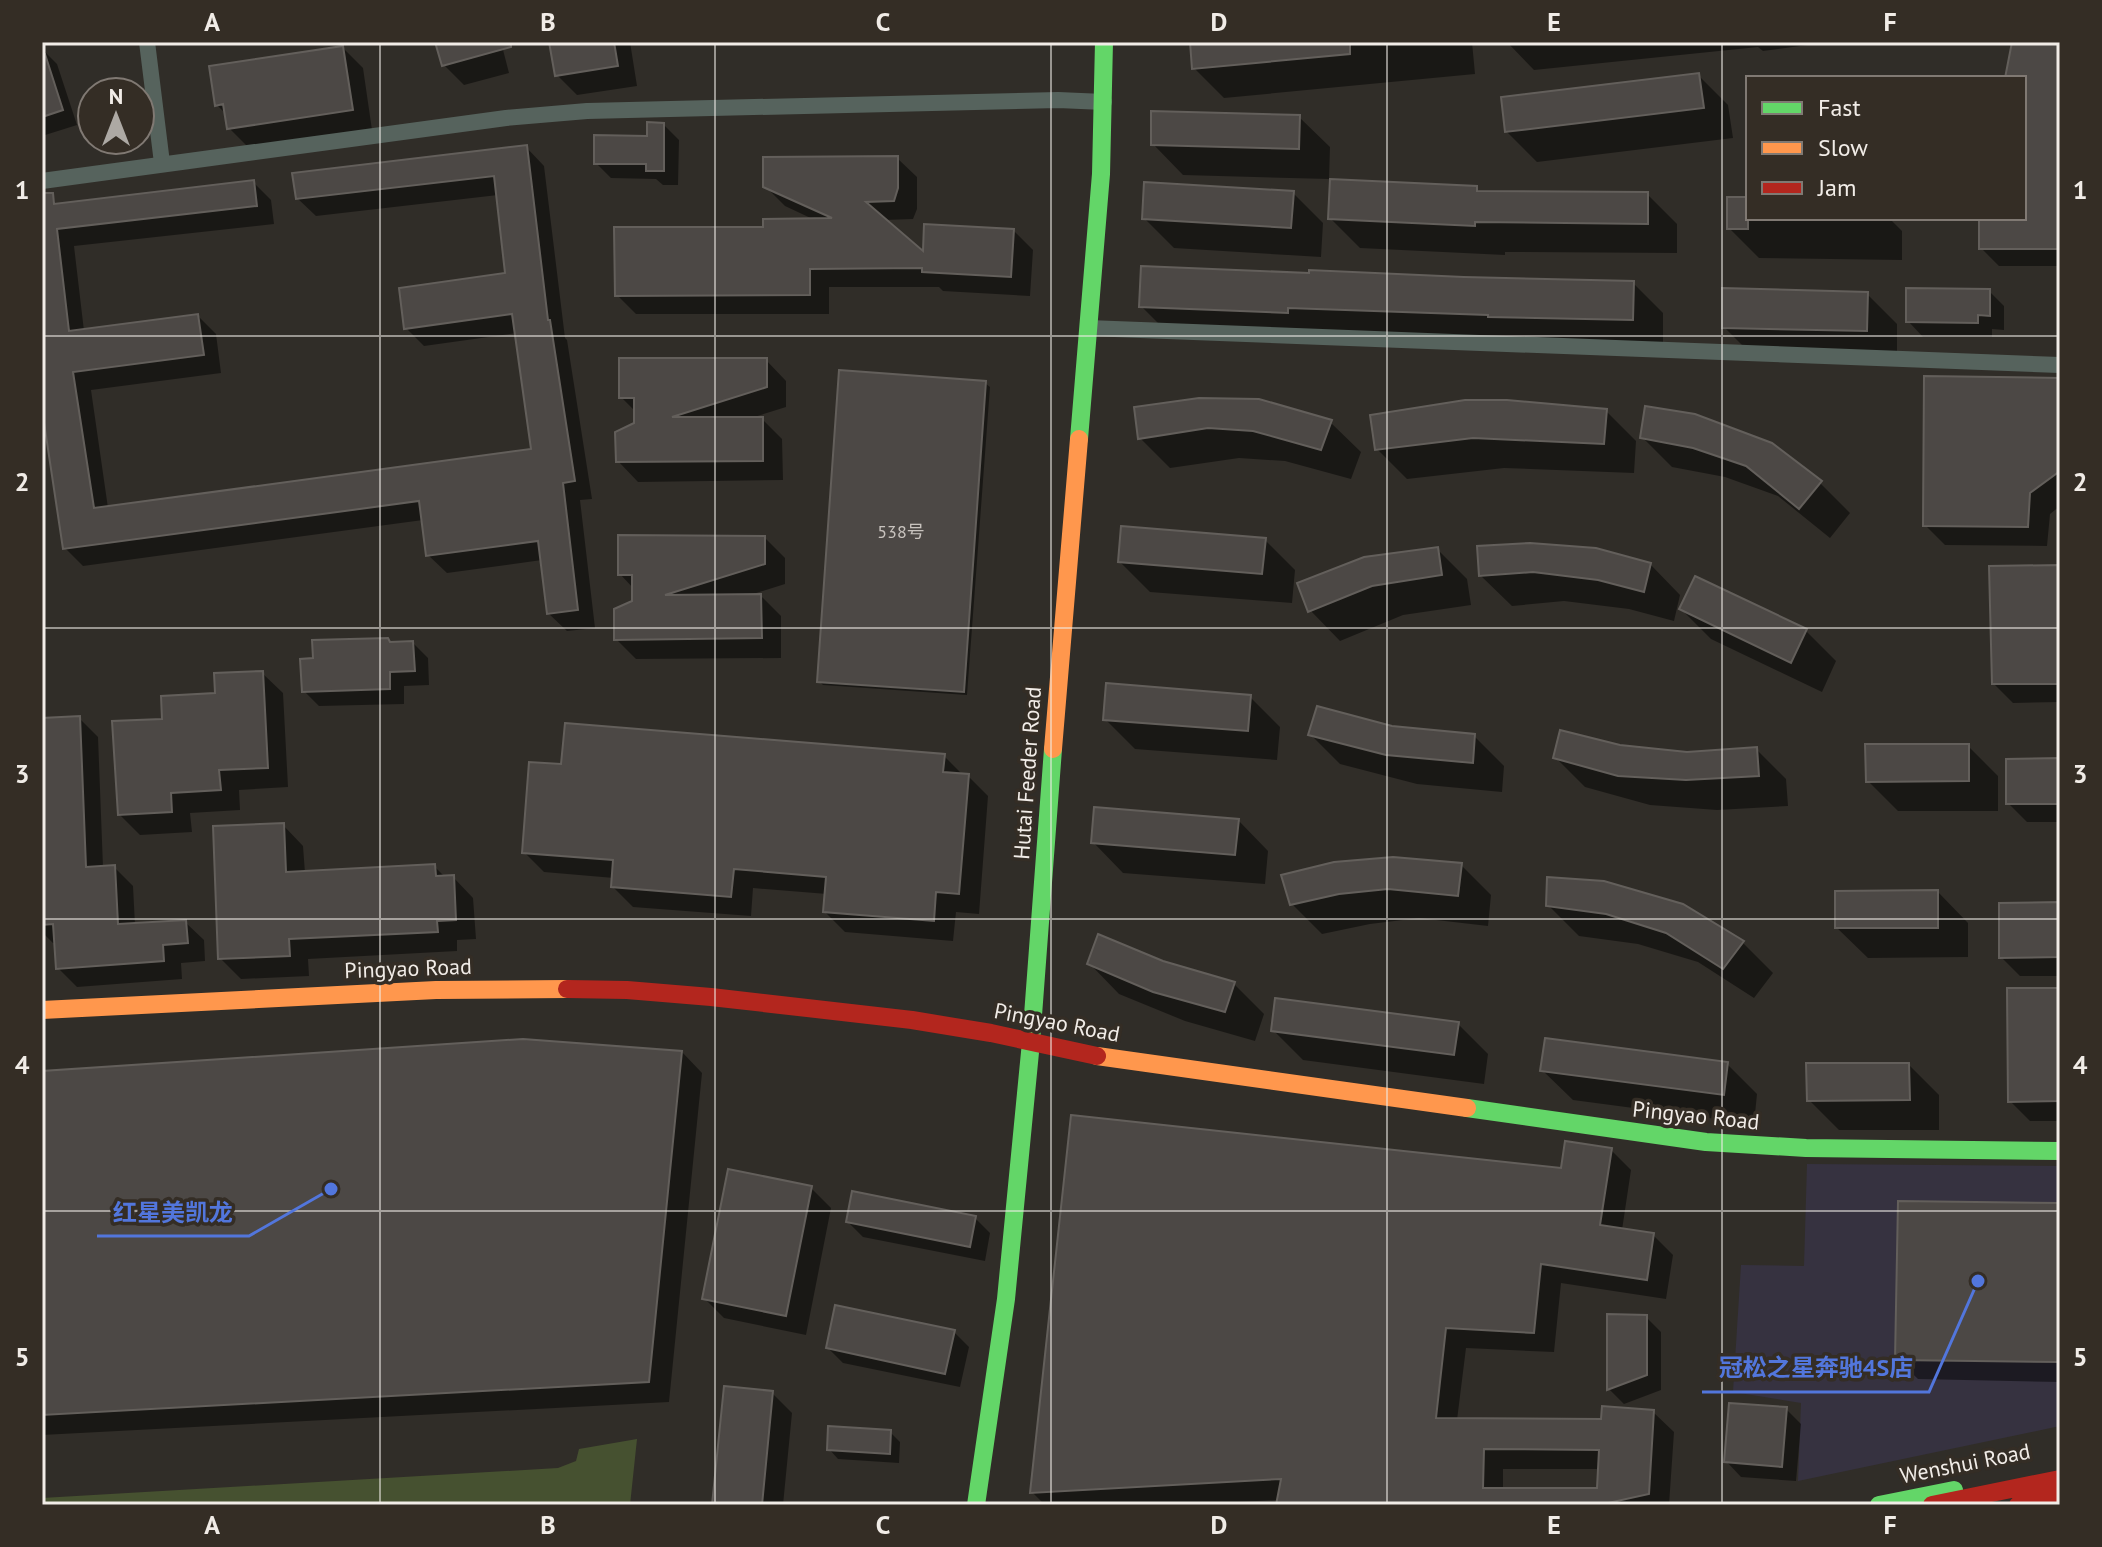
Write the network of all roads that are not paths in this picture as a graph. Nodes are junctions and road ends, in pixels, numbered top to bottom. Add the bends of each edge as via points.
1 (147, 42) edge
2 (1104, 42) edge
3 (1104, 102) junction
4 (162, 163) junction
5 (42, 181) edge
6 (1088, 328) junction
7 (2060, 365) edge
8 (42, 1010) edge
9 (1031, 1042) junction
10 (2060, 1151) edge
11 (2060, 1469) edge
12 (2060, 1479) edge
13 (2060, 1497) edge
14 (976, 1505) edge
15 (1879, 1505) edge
16 (1932, 1505) edge
17 (2018, 1505) edge

1 - 4 street
2 - 3 main road, Hutai Feeder Road
3 - 4 street via 587,111
3 - 6 main road, Hutai Feeder Road
4 - 5 street
6 - 7 street
6 - 9 main road, Hutai Feeder Road
8 - 9 main road, Pingyao Road via 436,990 615,989 871,1015
9 - 10 main road, Pingyao Road via 1087,1055 1706,1142
9 - 14 main road, Hutai Feeder Road via 1006,1299
11 - 15 main road, Wenshui Road
12 - 16 main road
13 - 17 main road

